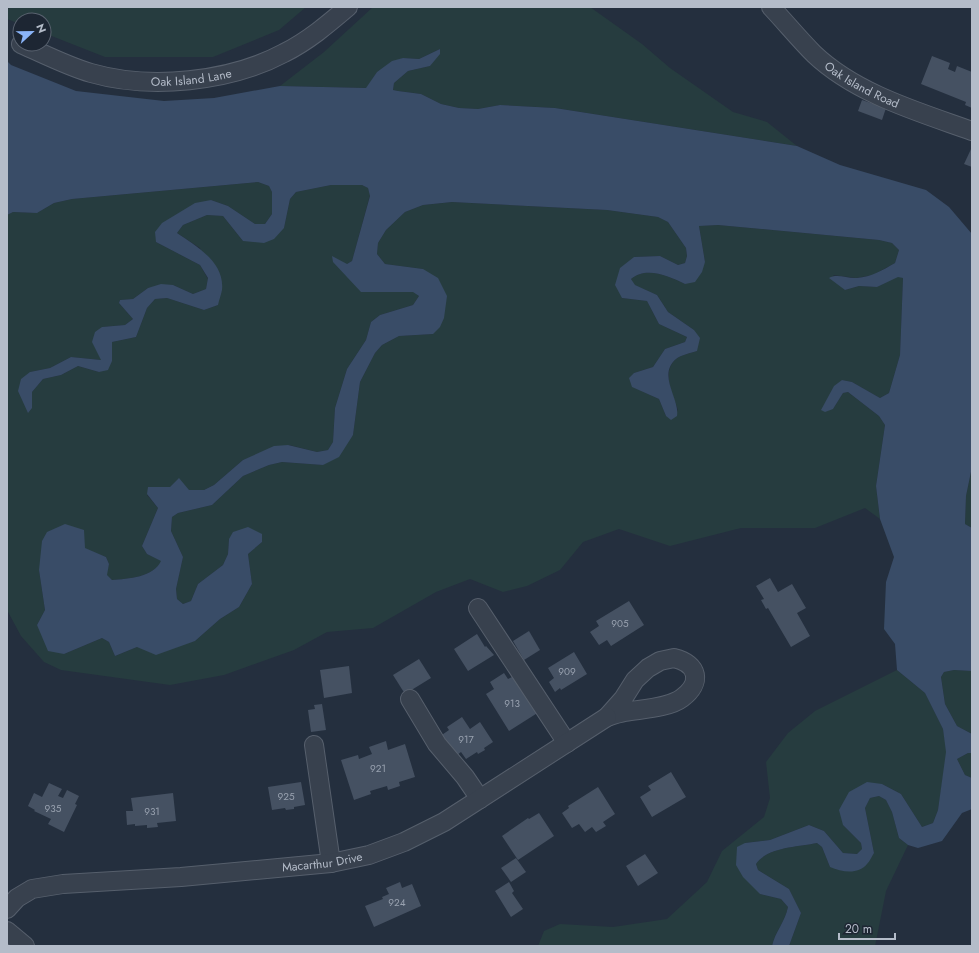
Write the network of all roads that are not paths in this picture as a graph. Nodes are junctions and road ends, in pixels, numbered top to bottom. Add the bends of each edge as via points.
1 (348, 7) edge
2 (771, 7) edge
3 (38, 52) edge
4 (972, 131) edge
5 (478, 608) dead end
6 (410, 699) dead end
7 (607, 717) junction
8 (567, 743) junction
9 (314, 745) dead end
10 (480, 799) junction
11 (330, 863) junction
12 (10, 899) edge
13 (7, 931) edge
14 (25, 946) edge

1 - 3 street, Oak Island Lane via 315,34 284,53 259,64 207,78 160,82 129,80 92,73
2 - 4 street, Oak Island Road via 815,55 842,76 866,90
5 - 8 street
6 - 10 street via 437,744
7 - 7 street, Macarthur Drive via 664,706 681,699 690,690 696,678 690,664 674,658 660,661 648,668 635,680
7 - 8 street, Macarthur Drive
8 - 10 street, Macarthur Drive
9 - 11 street
10 - 11 street, Macarthur Drive via 444,822 404,842 369,855
11 - 12 street, Macarthur Drive via 181,877 64,884 32,890
13 - 14 street

